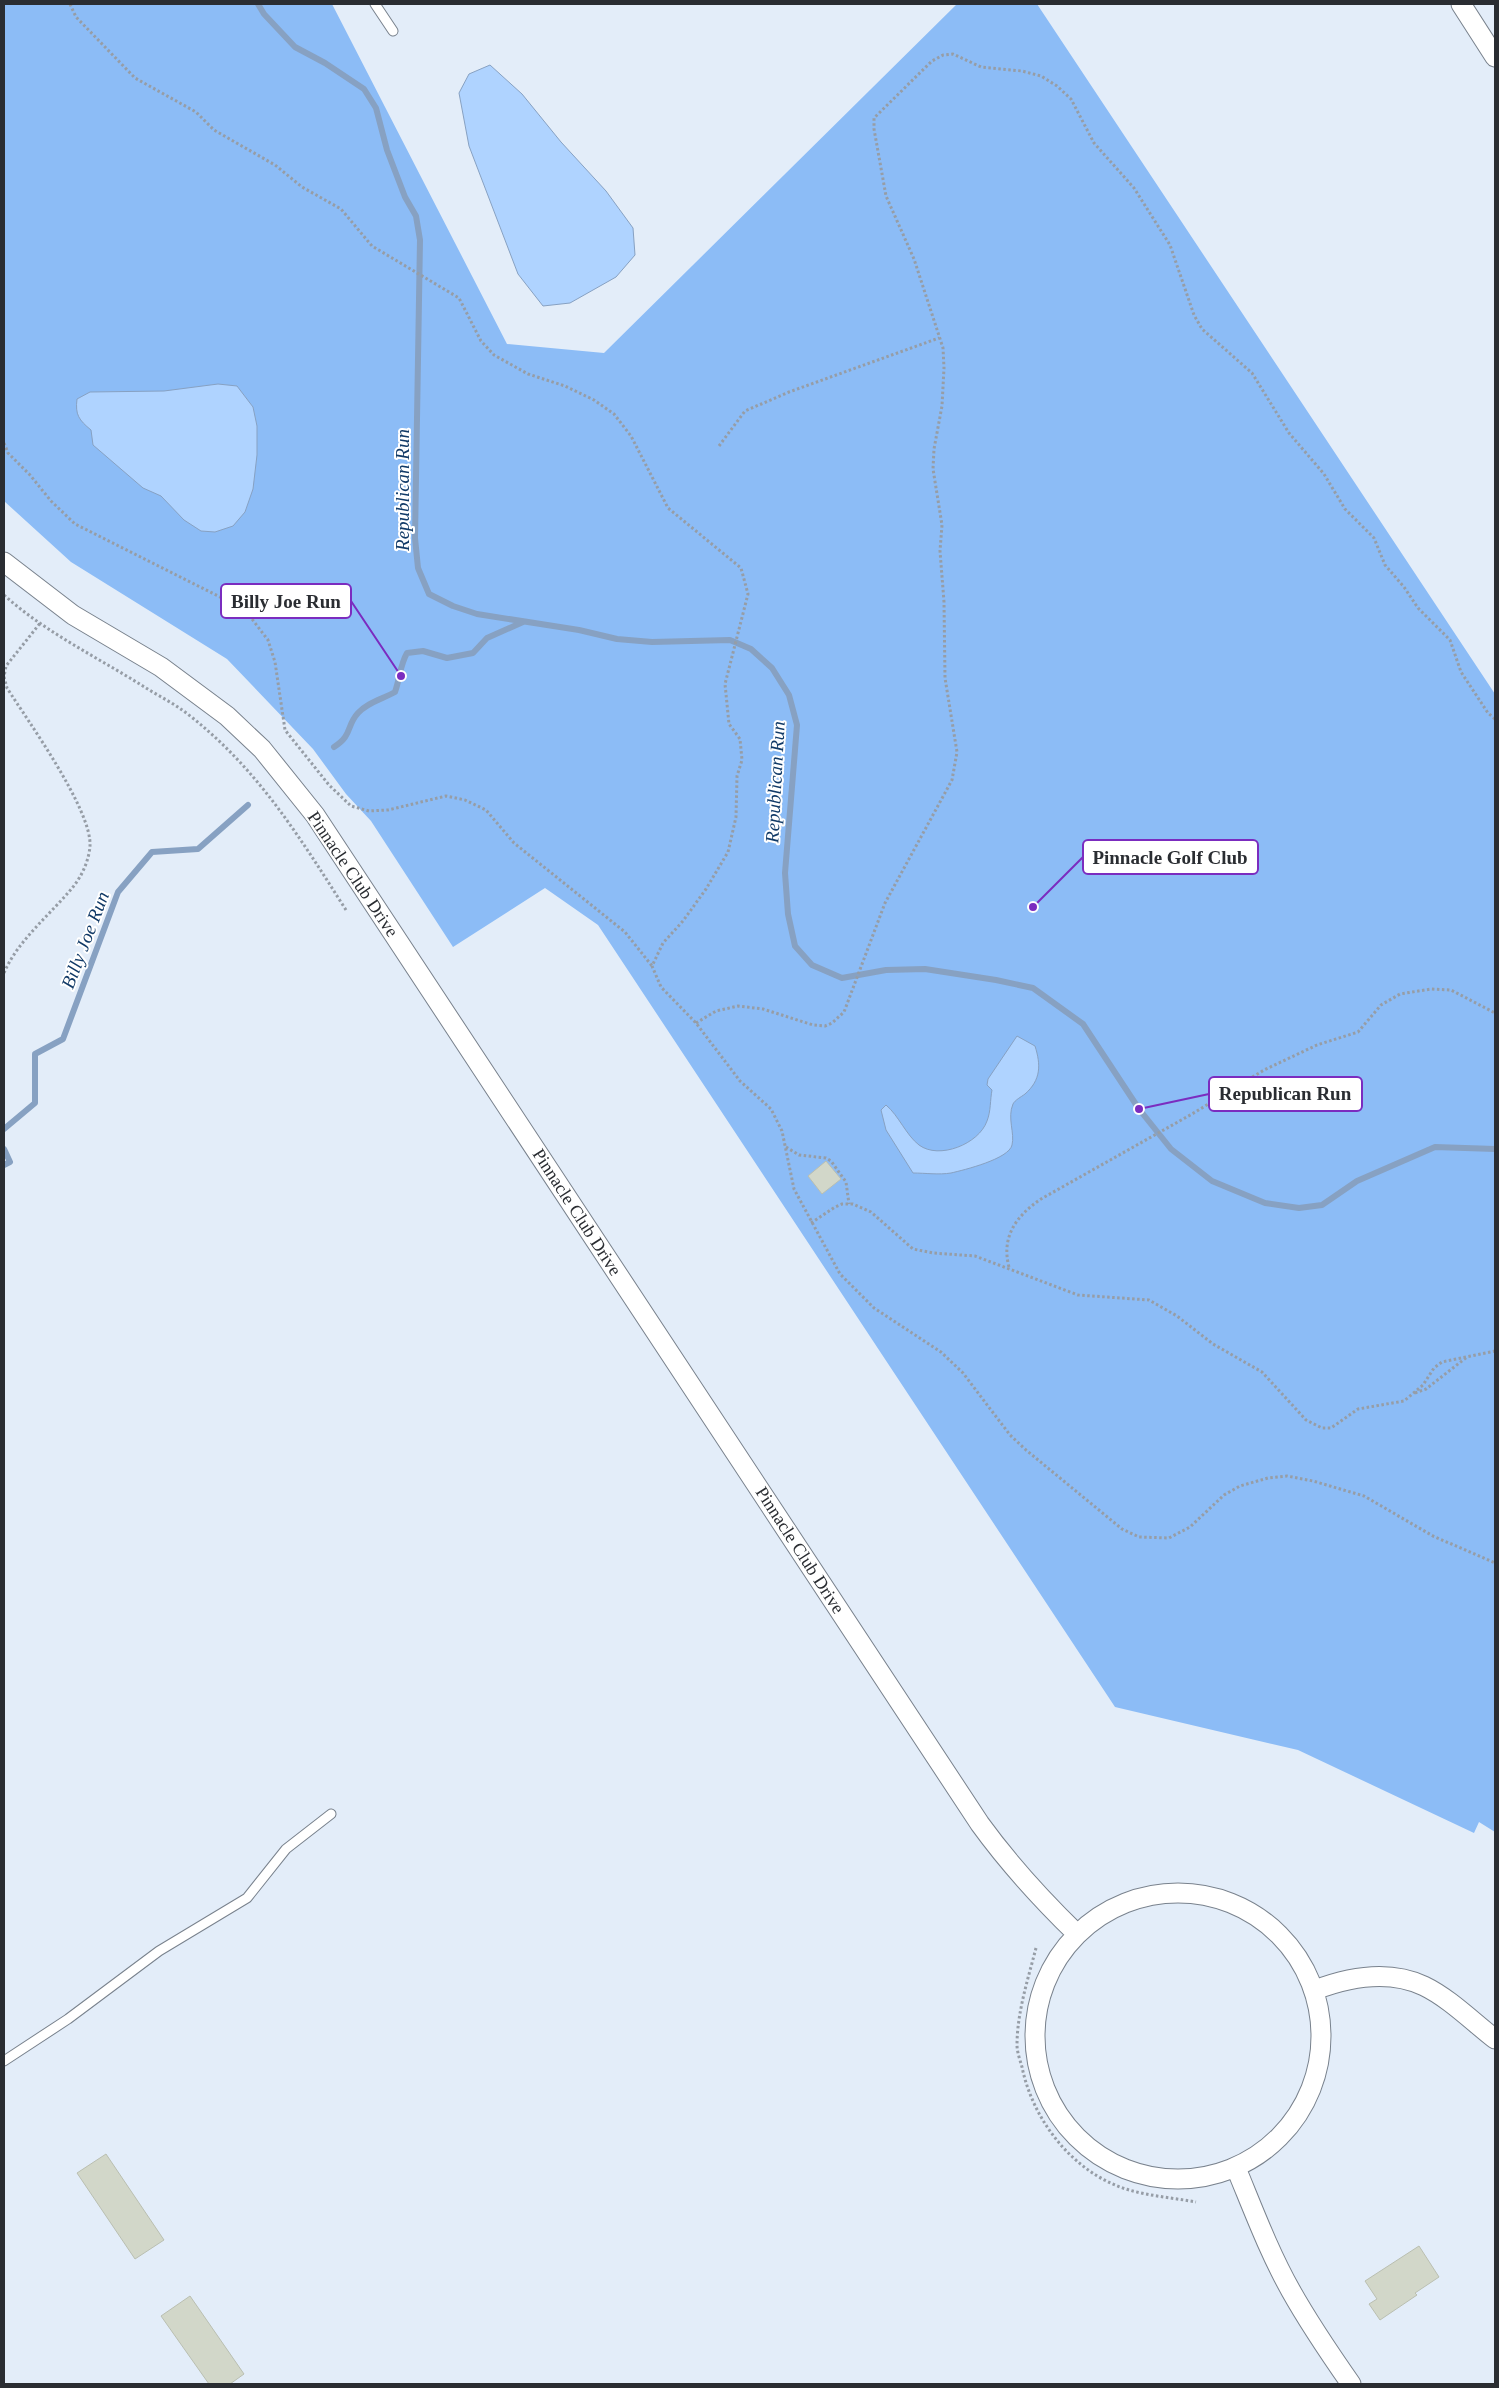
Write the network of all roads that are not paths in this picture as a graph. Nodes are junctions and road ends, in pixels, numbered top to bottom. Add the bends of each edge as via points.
1 (375, 4) edge
2 (1461, 4) edge
3 (393, 31) dead end
4 (1495, 57) edge
5 (4, 563) edge
6 (331, 1814) dead end
7 (1077, 1934) junction
8 (1314, 1990) junction
9 (1495, 2039) edge
10 (4, 2062) edge
11 (1236, 2168) junction
12 (1352, 2384) edge

1 - 3 lane
2 - 4 street
5 - 7 street, Pinnacle Club Drive via 73,614 195,691 262,749 289,780 980,1824 1025,1881
6 - 10 lane via 286,1849 247,1898 159,1951 68,2020
7 - 8 street via 1095,1918 1136,1899 1180,1892 1204,1895 1228,1901 1274,1928 1302,1964
7 - 11 street via 1053,1966 1037,2011 1036,2056 1042,2081 1054,2107 1072,2132 1093,2151 1117,2166 1143,2175 1190,2179
8 - 9 street via 1340,1980 1394,1977 1424,1986
8 - 11 street via 1320,2011 1322,2041 1310,2095 1282,2136
11 - 12 street via 1290,2290

